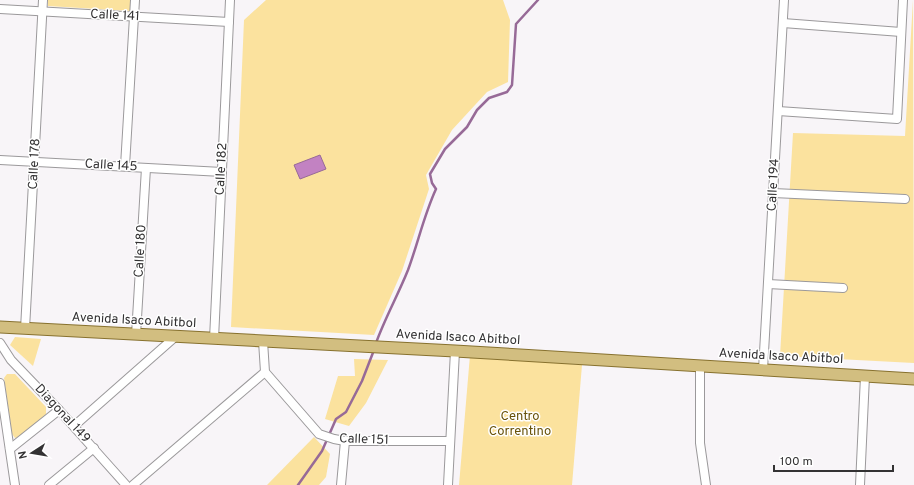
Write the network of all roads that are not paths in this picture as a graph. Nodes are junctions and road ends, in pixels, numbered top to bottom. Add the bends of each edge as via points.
1 (43, 0) edge
2 (135, 0) edge
3 (230, 0) edge
4 (784, 0) edge
5 (903, 0) edge
6 (0, 9) edge
7 (43, 12) junction
8 (134, 17) junction
9 (229, 22) junction
10 (783, 23) junction
11 (901, 32) junction
12 (778, 111) junction
13 (0, 160) edge
14 (35, 162) junction
15 (126, 166) junction
16 (146, 168) junction
17 (222, 172) junction
18 (773, 193) junction
19 (905, 199) dead end
20 (768, 284) junction
21 (844, 288) dead end
22 (0, 328) edge
23 (25, 329) junction
24 (136, 335) junction
25 (176, 337) junction
26 (214, 339) junction
27 (263, 341) junction
28 (0, 343) edge
29 (455, 351) junction
30 (700, 367) junction
31 (763, 370) junction
32 (265, 372) junction
33 (865, 376) junction
34 (914, 379) edge
35 (0, 383) edge
36 (2, 410) edge
37 (59, 410) junction
38 (74, 426) junction
39 (345, 441) junction
40 (450, 441) junction
41 (94, 448) junction
42 (10, 449) junction
43 (15, 485) edge
44 (49, 485) edge
45 (126, 485) edge
46 (133, 485) edge
47 (341, 485) edge
48 (448, 485) edge
49 (706, 485) edge
50 (860, 485) edge

1 - 7 street, Calle 178
2 - 8 street
3 - 9 street, Calle 182
4 - 10 street, Calle 194
5 - 11 street
6 - 7 street, Calle 141
7 - 8 street, Calle 141
7 - 14 street, Calle 178
8 - 9 street, Calle 141
8 - 15 street
9 - 17 street, Calle 182
10 - 11 street
10 - 12 street, Calle 194
11 - 12 street via 897,119
12 - 18 street, Calle 194
13 - 14 street, Calle 145
14 - 15 street, Calle 145
14 - 23 street, Calle 178
15 - 16 street, Calle 145
16 - 17 street, Calle 145
16 - 24 street, Calle 180
17 - 26 street, Calle 182
18 - 19 street
18 - 20 street, Calle 194
20 - 21 street
20 - 31 street, Calle 194
22 - 23 main road, Avenida Isaco Abitbol
23 - 24 main road, Avenida Isaco Abitbol
24 - 25 main road, Avenida Isaco Abitbol
25 - 26 main road, Avenida Isaco Abitbol
25 - 38 street
26 - 27 main road, Avenida Isaco Abitbol
27 - 29 main road, Avenida Isaco Abitbol
27 - 32 street
28 - 37 street, Diagonal 149 via 11,360
29 - 30 main road, Avenida Isaco Abitbol
29 - 40 street
30 - 31 main road, Avenida Isaco Abitbol
30 - 49 street via 700,443
31 - 33 main road, Avenida Isaco Abitbol
32 - 39 street, Calle 151 via 319,434
32 - 46 street
33 - 34 main road, Avenida Isaco Abitbol
33 - 50 street
35 - 36 street
36 - 42 street
37 - 38 street, Diagonal 149
37 - 42 street
38 - 41 street, Diagonal 149
39 - 40 street, Calle 151
39 - 47 street
40 - 48 street
41 - 44 street
41 - 45 street, Diagonal 149
42 - 43 street

